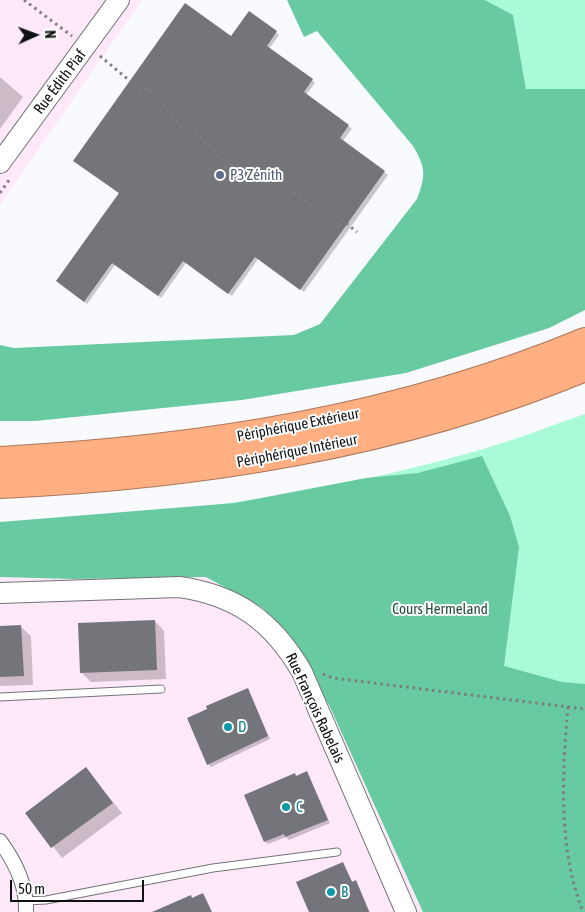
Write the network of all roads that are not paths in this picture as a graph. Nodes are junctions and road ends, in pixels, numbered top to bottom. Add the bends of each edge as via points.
1 (119, 0) edge
2 (0, 164) edge
3 (585, 341) edge
4 (585, 368) edge
5 (0, 460) edge
6 (62, 482) junction
7 (0, 485) edge
8 (0, 500) edge
9 (0, 593) edge
10 (161, 689) dead end
11 (0, 697) edge
12 (0, 841) edge
13 (337, 852) dead end
14 (26, 907) edge
15 (406, 912) edge

1 - 2 street, Rue Édith Piaf
3 - 5 highway, Périphérique Extérieur via 458,386 308,425 160,448
4 - 6 highway, Périphérique Intérieur via 490,402 317,449 204,468
6 - 7 highway, Périphérique Intérieur
6 - 8 highway via 44,498
9 - 15 street, Rue François Rabelais via 179,587 230,600 262,621 290,651 302,672
10 - 11 lane
12 - 14 street via 16,865
13 - 14 lane via 213,868 46,900

